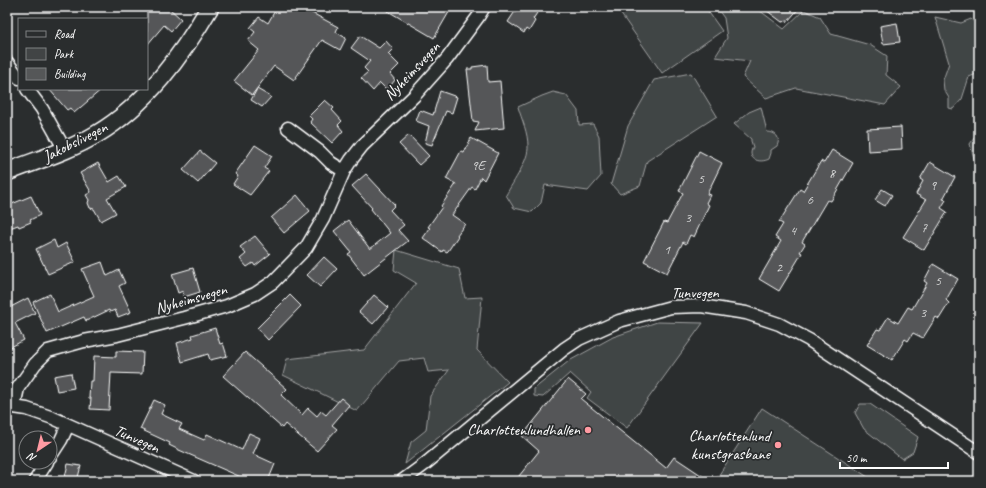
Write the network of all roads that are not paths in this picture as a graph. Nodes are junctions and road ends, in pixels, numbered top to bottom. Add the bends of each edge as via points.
1 (210, 7) edge
2 (484, 7) edge
3 (7, 62) edge
4 (18, 77) edge
5 (28, 90) edge
6 (148, 90) edge
7 (148, 90) edge
8 (288, 128) dead end
9 (65, 150) junction
10 (344, 171) junction
11 (7, 172) edge
12 (10, 406) edge
13 (68, 425) junction
14 (58, 443) edge
15 (979, 453) edge
16 (42, 470) edge
17 (35, 481) edge
18 (194, 481) edge
19 (402, 481) edge

1 - 6 street, Jakobslivegen via 175,61
2 - 10 street, Nyheimsvegen via 447,59 414,96 362,146
3 - 4 street
5 - 9 street via 42,109
7 - 9 street, Jakobslivegen via 121,117 97,134
8 - 10 street via 320,152 330,163
9 - 11 street, Jakobslivegen
10 - 12 street, Nyheimsvegen via 323,219 306,248 273,282 255,294 227,306 48,351 18,388
12 - 13 street, Tunvegen via 40,413
13 - 14 street
13 - 18 street, Tunvegen
15 - 19 street, Tunvegen via 792,330 762,318 731,310 701,306 671,307 619,321 564,348
16 - 17 street

